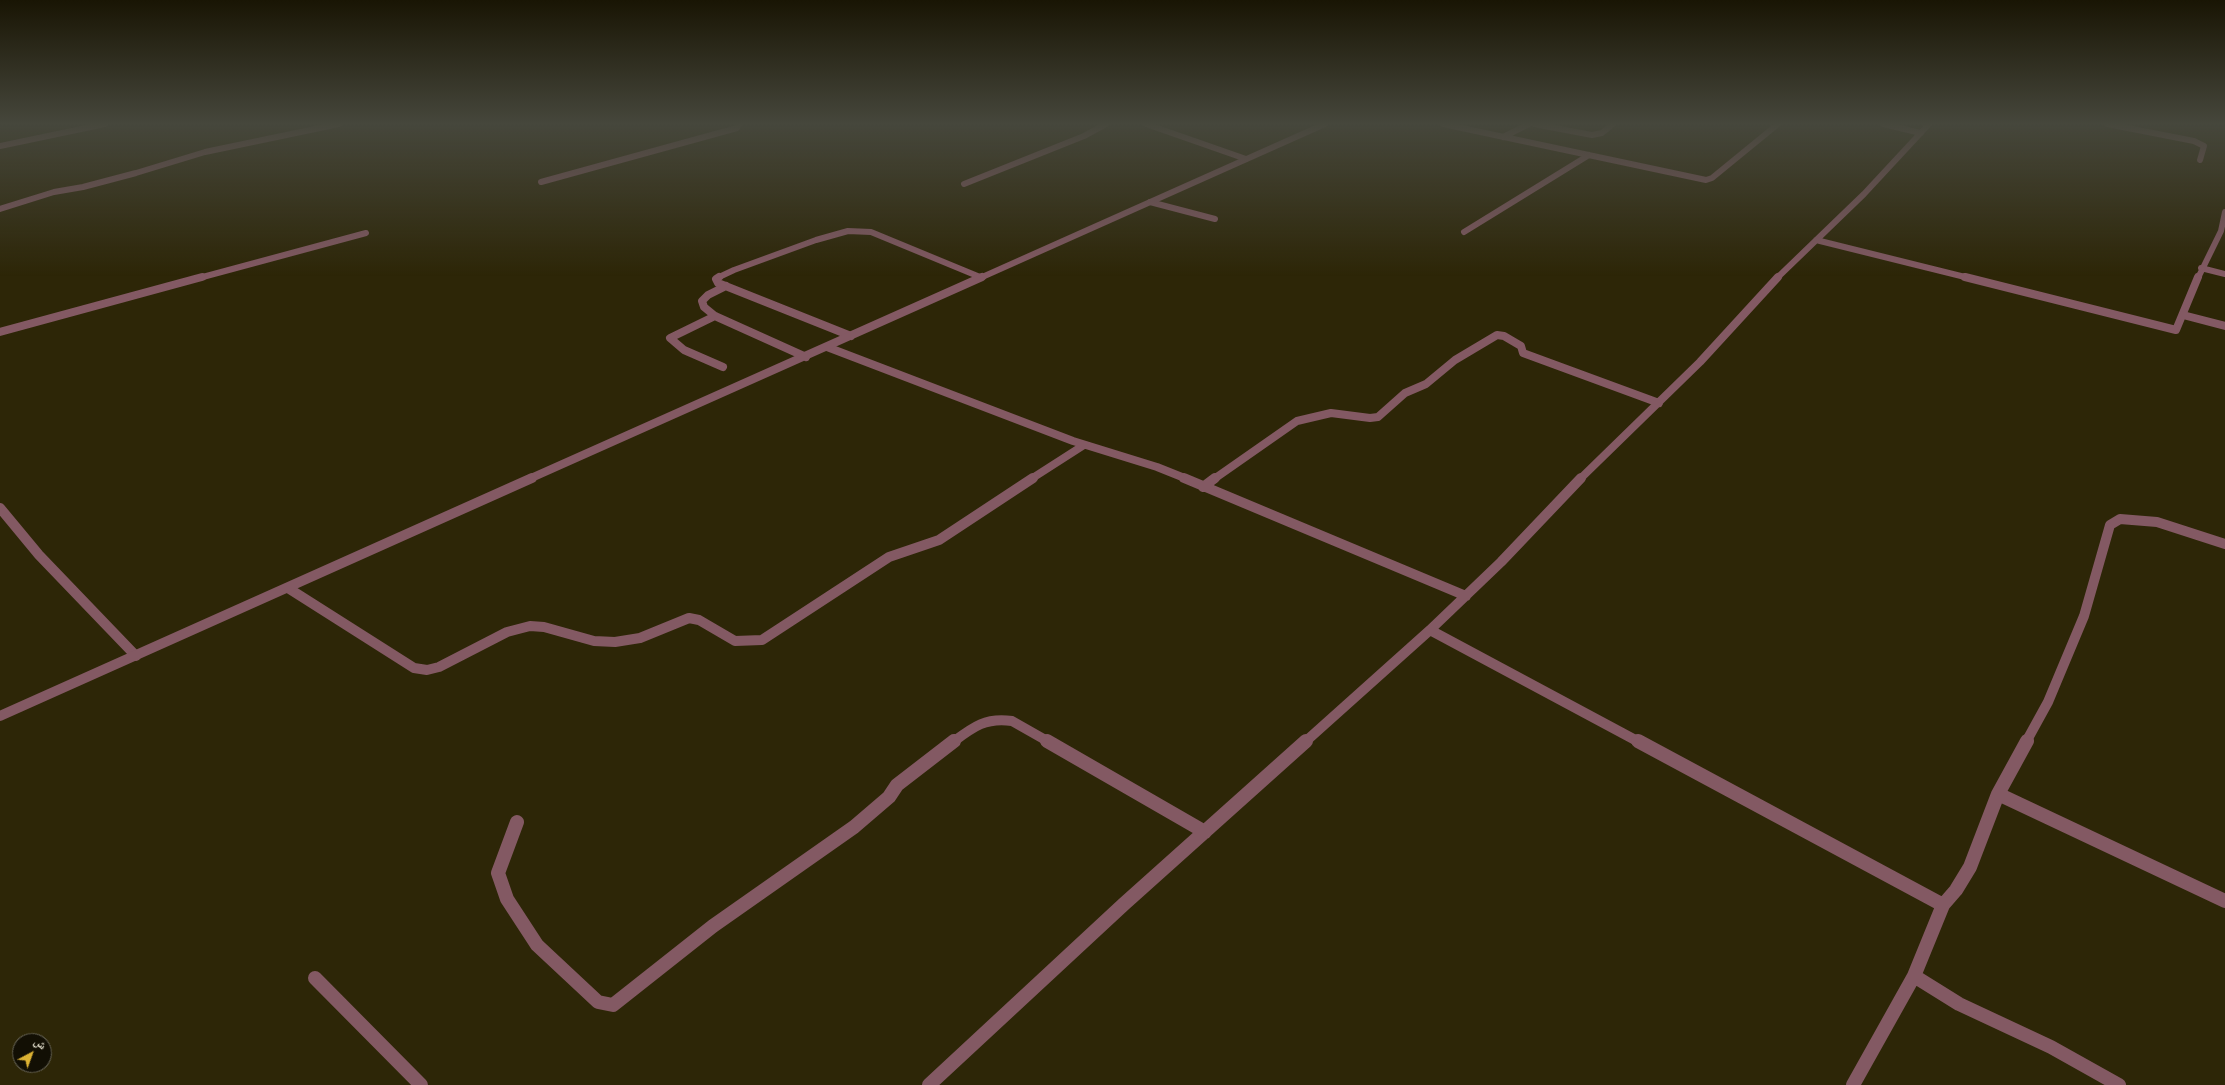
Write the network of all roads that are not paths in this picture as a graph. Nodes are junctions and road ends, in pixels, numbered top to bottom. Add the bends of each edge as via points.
1 (130, 175) edge
2 (568, 175) edge
3 (987, 175) edge
4 (1211, 175) edge
5 (1557, 175) edge
6 (1687, 175) edge
7 (1714, 175) edge
8 (1882, 175) edge
9 (541, 182) dead end
10 (964, 184) dead end
11 (1150, 202) junction
12 (0, 209) edge
13 (2225, 212) edge
14 (1215, 219) dead end
15 (1464, 232) dead end
16 (366, 233) dead end
17 (1816, 240) junction
18 (2201, 268) junction
19 (2225, 274) edge
20 (980, 277) junction
21 (726, 286) junction
22 (2183, 315) junction
23 (716, 316) junction
24 (2225, 326) edge
25 (0, 332) edge
26 (851, 336) junction
27 (827, 347) junction
28 (806, 357) junction
29 (723, 367) dead end
30 (1659, 403) junction
31 (1084, 444) junction
32 (1203, 487) junction
33 (0, 508) edge
34 (2225, 544) edge
35 (288, 588) junction
36 (1466, 596) junction
37 (1430, 630) junction
38 (136, 656) junction
39 (0, 716) edge
40 (1998, 794) junction
41 (517, 822) dead end
42 (1205, 832) junction
43 (2225, 902) edge
44 (1943, 905) junction
45 (1914, 976) junction
46 (315, 978) dead end
47 (421, 1085) edge
48 (928, 1085) edge
49 (1853, 1085) edge
50 (2119, 1085) edge

1 - 12 street via 48,194
2 - 9 street
3 - 10 street
4 - 11 street
5 - 15 street
6 - 7 street via 1709,179
8 - 17 street
11 - 14 street
11 - 20 street
13 - 18 street via 2221,231
16 - 25 street
17 - 22 street via 2165,328 2178,330
17 - 30 street
18 - 19 street
18 - 22 street
20 - 21 street via 871,232 853,231 780,252 716,279 716,282
20 - 26 street
21 - 23 street via 702,301 704,307
21 - 26 street
22 - 24 street
23 - 28 street
23 - 29 street via 670,338 684,350
26 - 27 street
27 - 28 street
27 - 31 street
28 - 35 street
30 - 32 street via 1523,353 1517,343 1497,335 1465,353 1426,384 1405,393 1378,417 1331,413 1297,421
30 - 36 street via 1586,473
31 - 32 street via 1157,467
31 - 35 street via 939,540 889,557 762,640 735,641 699,620 689,618 640,638 615,642 594,641 530,626 507,632 439,667 427,670 414,668
32 - 36 street
33 - 38 street via 39,554
34 - 40 street via 2157,522 2120,519 2110,525 2102,561 2084,616 2048,702
35 - 38 street
36 - 37 street
37 - 42 street
37 - 44 street
38 - 39 street
40 - 43 street
40 - 44 street via 1970,867
41 - 42 street via 498,873 507,899 537,945 598,1002 613,1005 713,926 879,807 897,785 917,768 985,721 1012,721
42 - 48 street
44 - 45 street
45 - 49 street
45 - 50 street via 1959,1004 2051,1047
46 - 47 street

